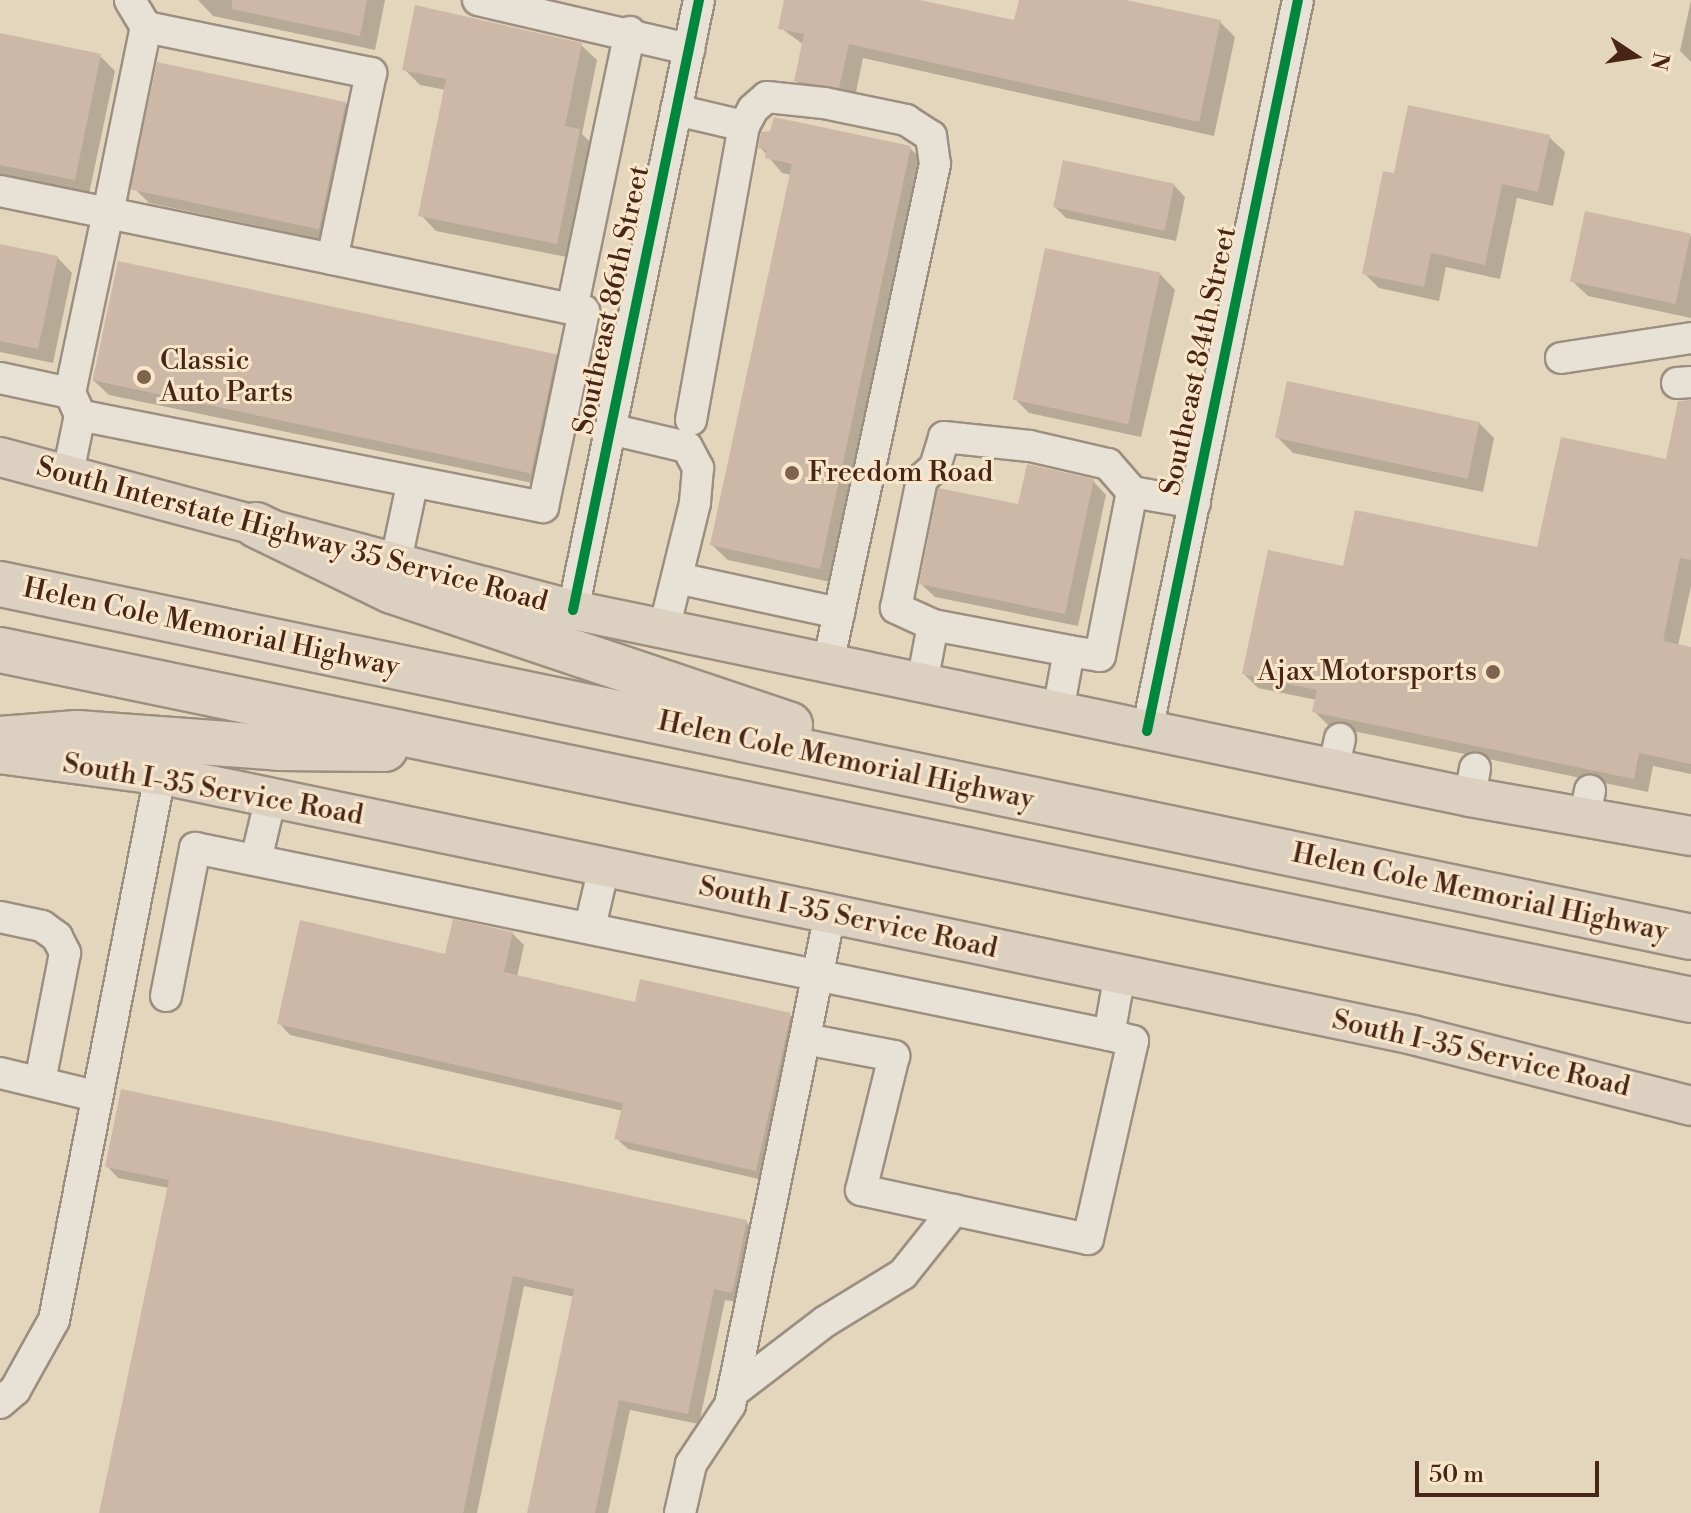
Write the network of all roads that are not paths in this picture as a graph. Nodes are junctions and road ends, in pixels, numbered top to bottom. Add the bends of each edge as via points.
1 (130, 0) edge
2 (478, 0) edge
3 (699, 0) edge
4 (1298, 0) edge
5 (146, 27) junction
6 (630, 32) junction
7 (689, 49) junction
8 (676, 110) junction
9 (744, 126) junction
10 (0, 191) edge
11 (108, 213) junction
12 (332, 259) junction
13 (572, 309) junction
14 (1691, 338) edge
15 (1561, 358) dead end
16 (0, 378) edge
17 (75, 404) junction
18 (691, 420) dead end
19 (610, 429) junction
20 (0, 457) edge
21 (68, 473) junction
22 (412, 485) junction
23 (1132, 492) junction
24 (1195, 503) junction
25 (256, 525) junction
26 (395, 565) junction
27 (677, 578) junction
28 (0, 584) edge
29 (573, 610) junction
30 (839, 613) junction
31 (933, 625) junction
32 (664, 629) junction
33 (0, 650) edge
34 (1069, 651) junction
35 (828, 664) junction
36 (922, 683) junction
37 (1058, 711) junction
38 (1147, 731) junction
39 (0, 739) edge
40 (484, 750) junction
41 (0, 754) edge
42 (160, 775) junction
43 (982, 789) junction
44 (271, 797) junction
45 (1691, 836) edge
46 (147, 838) junction
47 (195, 848) junction
48 (256, 860) junction
49 (604, 867) junction
50 (830, 914) junction
51 (0, 917) edge
52 (590, 927) junction
53 (1691, 937) edge
54 (818, 973) junction
55 (1120, 974) junction
56 (166, 996) dead end
57 (1691, 1000) edge
58 (1109, 1035) junction
59 (805, 1039) junction
60 (0, 1073) edge
61 (40, 1082) junction
62 (95, 1096) junction
63 (1691, 1106) edge
64 (954, 1210) junction
65 (733, 1392) junction
66 (0, 1403) edge
67 (680, 1513) edge

1 - 5 street
2 - 6 street
3 - 7 street, Southeast 86th Street
4 - 24 street, Southeast 84th Street
5 - 11 street
5 - 12 street via 371,73
6 - 7 street
6 - 13 street
7 - 8 street, Southeast 86th Street
8 - 9 street
8 - 19 street, Southeast 86th Street
9 - 18 street
9 - 30 street via 767,97 906,120 931,136 935,164
10 - 11 street
11 - 12 street
11 - 17 street
12 - 13 street
13 - 22 street via 584,311 543,507
14 - 15 street
16 - 17 street
17 - 21 street
17 - 22 street
19 - 27 street via 687,447 698,468
19 - 29 street, Southeast 86th Street
20 - 21 main road, South Interstate Highway 35 Service Road
21 - 25 main road, South Interstate Highway 35 Service Road
22 - 26 street
23 - 24 street
23 - 31 street via 1108,464 1030,446 944,437 935,467 922,479 896,608
23 - 34 street via 1100,656
24 - 38 street, Southeast 84th Street
25 - 26 main road, South Interstate Highway 35 Service Road
25 - 43 highway via 392,591
26 - 29 main road, South Interstate Highway 35 Service Road
27 - 30 street
27 - 32 street
28 - 43 highway, Helen Cole Memorial Highway
29 - 32 main road, South Interstate Highway 35 Service Road
30 - 35 street
31 - 34 street
31 - 36 street
32 - 35 main road, South Interstate Highway 35 Service Road
33 - 40 highway
34 - 37 street
35 - 36 main road, South Interstate Highway 35 Service Road
36 - 37 main road, South Interstate Highway 35 Service Road
37 - 38 main road, South Interstate Highway 35 Service Road
38 - 45 main road via 1337,754 1587,805
39 - 40 highway via 77,733 279,748
40 - 57 highway
41 - 42 main road, South I-35 Service Road
42 - 44 main road, South I-35 Service Road
42 - 46 street
43 - 53 highway, Helen Cole Memorial Highway
44 - 48 street
44 - 49 main road, South I-35 Service Road
46 - 47 street
46 - 62 street
47 - 48 street
47 - 56 street
48 - 52 street
49 - 50 main road, South I-35 Service Road
49 - 52 street
50 - 54 street
50 - 55 main road, South I-35 Service Road
51 - 61 street via 42,926 57,937 65,953
52 - 54 street
54 - 58 street
54 - 59 street
55 - 58 street
55 - 63 main road, South I-35 Service Road via 1413,1035
58 - 64 street via 1133,1041 1088,1239
59 - 64 street via 894,1056 861,1190
59 - 65 street
60 - 61 street
61 - 62 street
62 - 66 street via 54,1320 15,1390
64 - 65 street via 903,1274 826,1321
65 - 67 street via 691,1464

